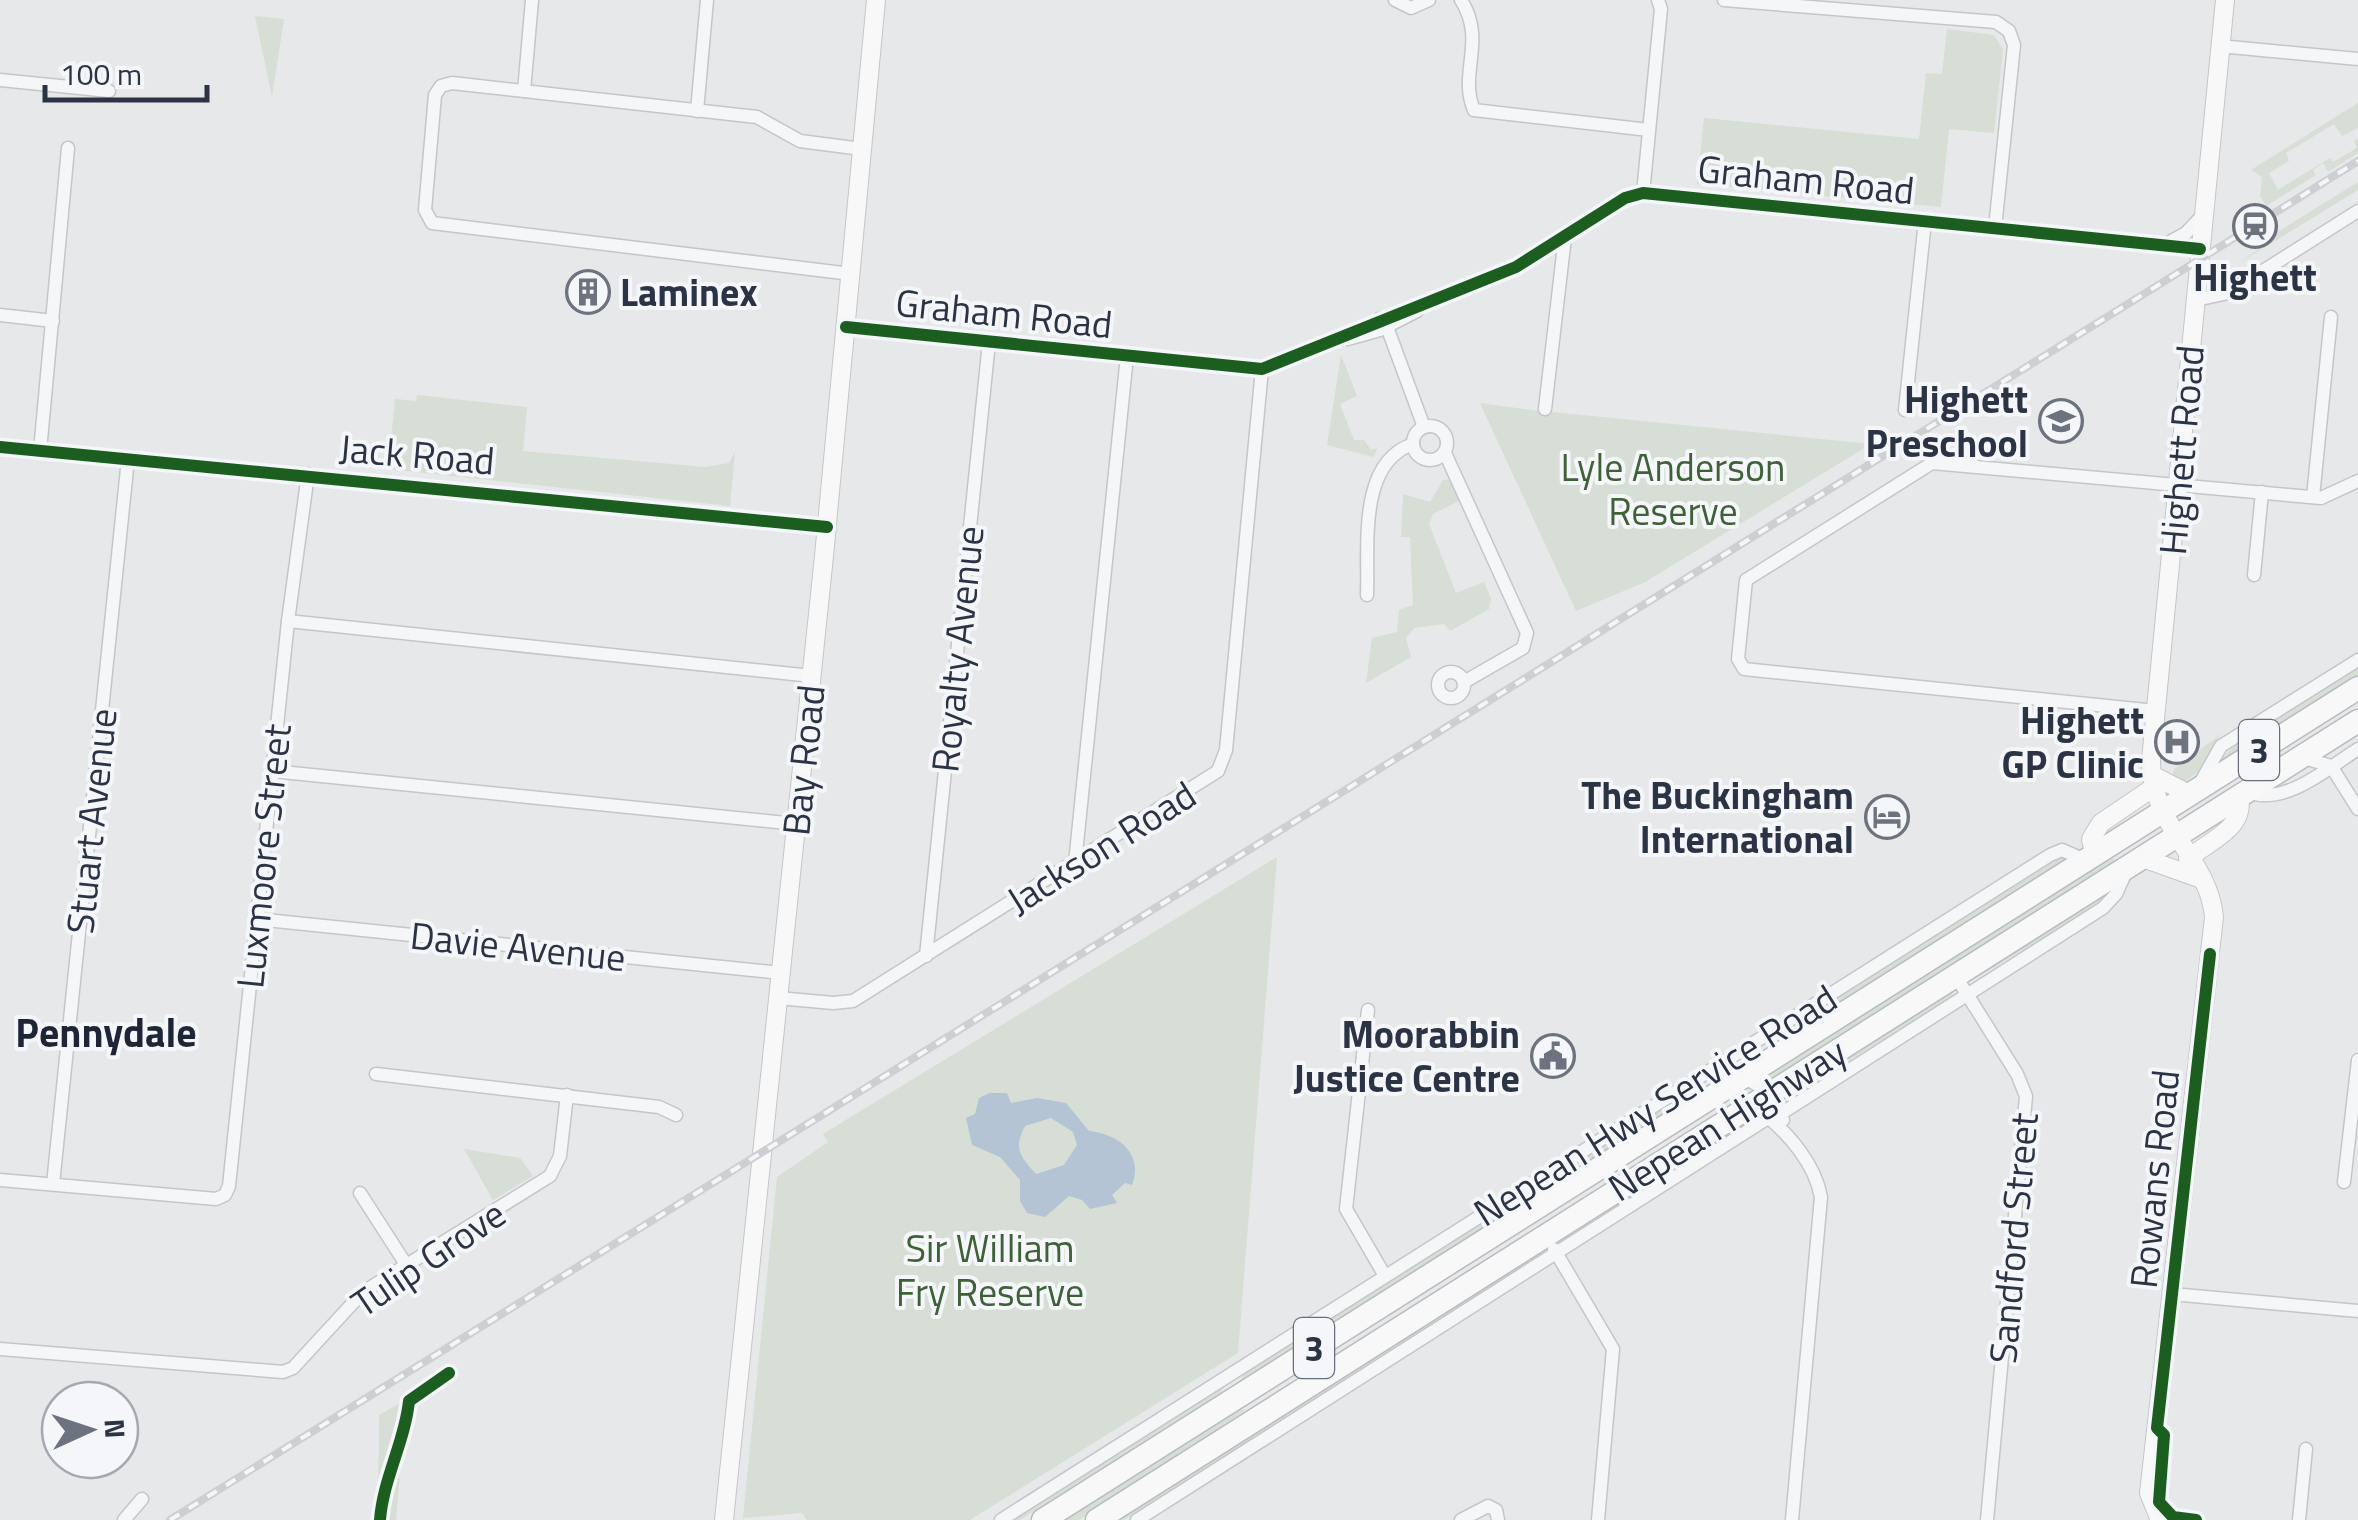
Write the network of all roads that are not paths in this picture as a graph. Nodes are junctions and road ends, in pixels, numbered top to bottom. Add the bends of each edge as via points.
1 (532, 0) edge
2 (707, 0) edge
3 (876, 0) edge
4 (1394, 0) edge
5 (1430, 0) edge
6 (1460, 0) edge
7 (1724, 0) edge
8 (2225, 0) edge
9 (1661, 1) edge
10 (2219, 46) junction
11 (2358, 59) edge
12 (0, 80) edge
13 (109, 91) dead end
14 (524, 91) junction
15 (697, 110) junction
16 (1649, 130) junction
17 (68, 148) dead end
18 (862, 149) junction
19 (1643, 193) junction
20 (2358, 212) edge
21 (2204, 214) junction
22 (1925, 221) junction
23 (1995, 228) junction
24 (1565, 237) junction
25 (2163, 245) junction
26 (1549, 247) junction
27 (2200, 249) junction
28 (851, 274) junction
29 (1560, 275) junction
30 (2196, 300) junction
31 (0, 315) edge
32 (2331, 316) dead end
33 (53, 321) junction
34 (1382, 326) junction
35 (846, 327) junction
36 (989, 342) junction
37 (1126, 356) junction
38 (1262, 368) junction
39 (1545, 409) dead end
40 (1905, 410) dead end
41 (1429, 427) junction
42 (1413, 444) junction
43 (0, 448) edge
44 (40, 451) junction
45 (1444, 453) junction
46 (128, 459) junction
47 (304, 474) junction
48 (2358, 481) edge
49 (2178, 486) junction
50 (2262, 492) junction
51 (2314, 497) junction
52 (827, 526) junction
53 (2254, 575) dead end
54 (1367, 595) dead end
55 (288, 621) junction
56 (2358, 660) edge
57 (812, 676) junction
58 (1464, 682) dead end
59 (2358, 688) edge
60 (2156, 711) junction
61 (2358, 721) edge
62 (2358, 749) edge
63 (2300, 756) junction
64 (2331, 766) junction
65 (272, 771) junction
66 (2151, 781) junction
67 (2193, 791) junction
68 (2242, 793) junction
69 (2358, 809) edge
70 (2161, 812) junction
71 (796, 824) junction
72 (2174, 835) junction
73 (2097, 852) junction
74 (2188, 858) junction
75 (2134, 861) junction
76 (1075, 863) junction
77 (2200, 878) junction
78 (256, 918) junction
79 (926, 956) junction
80 (781, 972) junction
81 (1961, 984) junction
82 (778, 998) junction
83 (1368, 1010) dead end
84 (1770, 1031) junction
85 (1799, 1040) junction
86 (2358, 1060) edge
87 (376, 1074) dead end
88 (1700, 1075) junction
89 (1742, 1076) junction
90 (568, 1095) junction
91 (1693, 1106) junction
92 (1767, 1107) junction
93 (676, 1116) dead end
94 (0, 1180) edge
95 (2344, 1182) dead end
96 (53, 1184) junction
97 (360, 1193) dead end
98 (1551, 1243) junction
99 (406, 1266) junction
100 (1385, 1276) junction
101 (2172, 1294) junction
102 (2358, 1311) edge
103 (0, 1349) edge
104 (1234, 1385) junction
105 (1254, 1418) junction
106 (2306, 1449) dead end
107 (142, 1498) dead end
108 (1466, 1517) edge
109 (1494, 1517) edge
110 (124, 1520) edge
111 (724, 1520) edge
112 (1000, 1520) edge
113 (1043, 1520) edge
114 (1098, 1520) edge
115 (1137, 1520) edge
116 (1598, 1520) edge
117 (1792, 1520) edge
118 (1987, 1520) edge
119 (2160, 1520) edge
120 (2299, 1520) edge

1 - 14 street
2 - 15 street
3 - 18 street, Bay Road
4 - 5 street via 1411,8
6 - 16 street via 1475,30 1469,99 1474,110
7 - 23 street via 1996,22 2009,31 2014,46
8 - 10 street, Highett Road
9 - 16 street
10 - 11 street
10 - 21 street, Highett Road
12 - 13 street
14 - 15 street
14 - 28 street via 449,82 435,95 429,221
15 - 18 street via 763,118 800,141
16 - 19 street
17 - 33 street
18 - 28 street, Bay Road
19 - 22 street, Graham Road
19 - 24 street, Graham Road
20 - 30 street via 2228,292
21 - 25 street
21 - 27 street, Highett Road
22 - 23 street, Graham Road
22 - 40 street
23 - 25 street, Graham Road
24 - 26 street, Graham Road
24 - 29 street
25 - 27 street, Graham Road
26 - 29 street
26 - 34 street, Graham Road
27 - 30 street, Highett Road
28 - 35 street, Bay Road
29 - 39 street
30 - 49 street, Highett Road
31 - 33 street
32 - 51 street
33 - 44 street
34 - 38 street, Graham Road
34 - 41 street
35 - 36 street, Graham Road
35 - 52 street, Bay Road
36 - 37 street, Graham Road
36 - 79 street, Royalty Avenue
37 - 38 street, Graham Road
37 - 76 street
38 - 76 street, Jackson Road via 1225,759 1206,781
41 - 42 street
41 - 45 street via 1447,438
42 - 45 street via 1427,460
42 - 54 street via 1394,452 1376,475
43 - 44 street, Jack Road
44 - 46 street, Jack Road
45 - 58 street via 1527,633 1522,648
46 - 47 street, Jack Road
46 - 96 street, Stuart Avenue
47 - 52 street, Jack Road
47 - 55 street, Luxmoore Street
48 - 51 street via 2332,496
49 - 50 street
49 - 60 street, Highett Road
49 - 60 street via 1932,463 1746,580 1738,659 1744,669
50 - 51 street
50 - 53 street
52 - 57 street, Bay Road
55 - 57 street
55 - 65 street, Luxmoore Street
56 - 67 street via 2221,746
57 - 71 street, Bay Road
59 - 67 highway, Nepean Highway / 3
60 - 66 street, Highett Road
61 - 63 highway, Nepean Highway / 3
62 - 64 street
63 - 64 street
63 - 68 highway, Nepean Highway / 3
64 - 68 street via 2281,795
64 - 69 street
65 - 71 street
65 - 78 street, Luxmoore Street
66 - 67 street
66 - 70 street, Highett Road
66 - 73 street via 2101,824 2092,839
67 - 70 highway, Nepean Highway / 3
68 - 72 highway, Nepean Highway / 3
68 - 74 street via 2237,822
70 - 72 street, Highett Road
70 - 73 highway, Nepean Highway / 3
71 - 80 street, Bay Road
72 - 74 street, Rowans Road
72 - 75 highway, Nepean Highway / 3
73 - 75 highway
73 - 84 street, Nepean Hwy Service Road via 2050,854
73 - 85 highway, Nepean Highway / 3
74 - 77 street, Rowans Road
75 - 77 street
75 - 81 highway, Nepean Highway / 3
76 - 79 street, Jackson Road
77 - 101 street, Rowans Road via 2214,917
78 - 80 street, Davie Avenue
78 - 96 street, Luxmoore Street via 225,1195
79 - 82 street, Jackson Road via 848,1002
80 - 82 street, Bay Road
81 - 92 highway, Nepean Highway / 3
81 - 118 street, Sandford Street via 2026,1096
82 - 111 street, Bay Road
83 - 100 street via 1346,1208
84 - 85 street, Nepean Highway
84 - 88 street, Nepean Hwy Service Road
85 - 89 highway, Nepean Highway / 3
86 - 95 street
87 - 90 street
88 - 91 street, Nepean Highway
88 - 100 street, Nepean Hwy Service Road
89 - 91 highway, Nepean Highway / 3
89 - 92 street
90 - 93 street
90 - 99 street, Tulip Grove via 560,1156 550,1176
91 - 104 highway, Nepean Highway / 3
92 - 98 highway, Nepean Highway / 3
92 - 117 street via 1818,1181 1822,1206
94 - 96 street
97 - 99 street
98 - 105 highway, Nepean Highway / 3
98 - 115 street, Nepean Hwy Service Road
98 - 116 street via 1613,1348
99 - 103 street, Tulip Grove via 364,1292 282,1372
100 - 104 street, Nepean Hwy Service Road
101 - 102 street
101 - 119 street, Rowans Road via 2149,1493
104 - 105 highway
104 - 112 street, Nepean Hwy Service Road
104 - 113 highway, Nepean Highway / 3
105 - 114 highway, Nepean Highway / 3
106 - 120 street
107 - 110 street
108 - 109 street via 1484,1506

